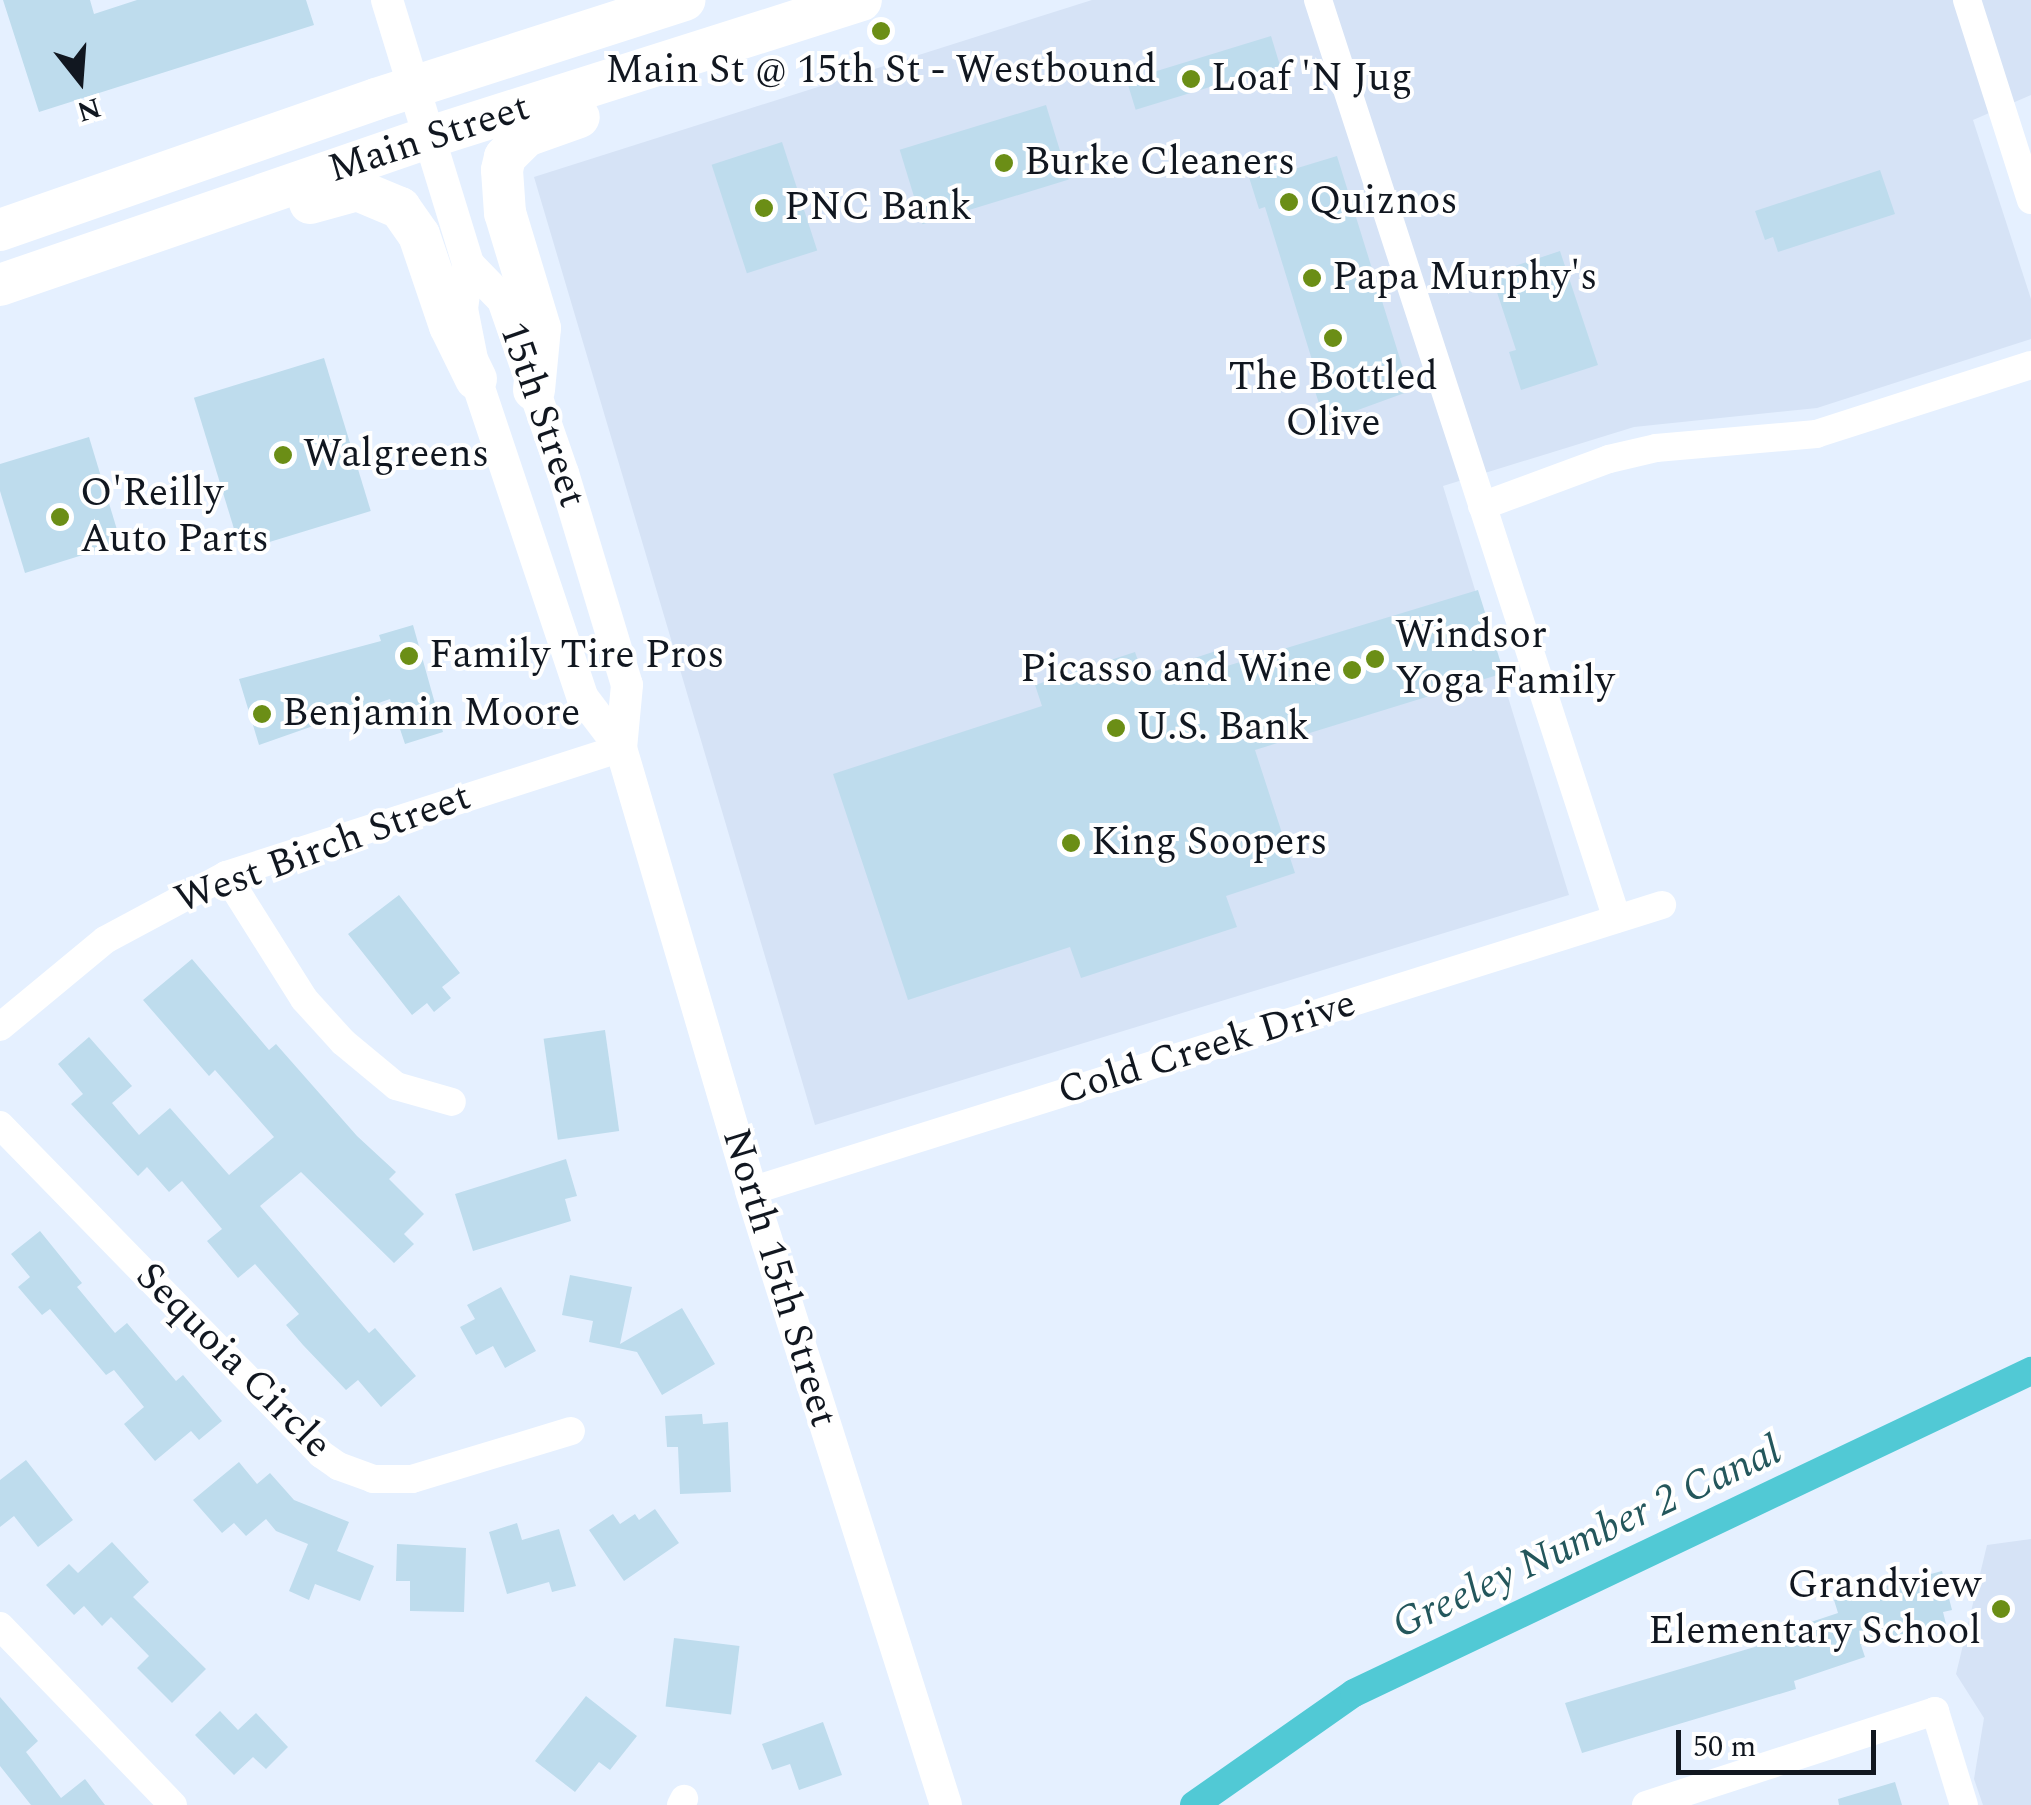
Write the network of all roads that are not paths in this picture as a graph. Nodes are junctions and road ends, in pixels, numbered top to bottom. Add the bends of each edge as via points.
1 (388, 0) edge
2 (684, 0) edge
3 (861, 0) edge
4 (1318, 0) edge
5 (1967, 0) edge
6 (759, 34) junction
7 (414, 87) junction
8 (430, 137) junction
9 (2031, 200) edge
10 (0, 230) edge
11 (96, 254) junction
12 (468, 264) junction
13 (0, 285) edge
14 (2031, 364) edge
15 (476, 379) junction
16 (534, 390) junction
17 (1482, 506) junction
18 (595, 578) joint
19 (548, 587) joint
20 (621, 748) junction
21 (226, 875) junction
22 (1662, 905) dead end
23 (1617, 919) junction
24 (0, 1027) edge
25 (452, 1102) dead end
26 (0, 1125) edge
27 (751, 1191) junction
28 (572, 1431) dead end
29 (0, 1626) edge
30 (173, 1805) edge
31 (946, 1805) edge
32 (1646, 1805) edge
33 (1964, 1805) edge

1 - 7 street, 15th Street
2 - 7 main road, Main Street
3 - 6 main road, Main Street
4 - 17 street
5 - 9 street
6 - 8 main road, Main Street
6 - 16 main road via 659,90 536,131 506,157 502,197 540,328
7 - 8 street, 15th Street
7 - 10 main road, Main Street
8 - 11 main road, Main Street
8 - 12 street, 15th Street
11 - 13 main road, Main Street
11 - 15 main road via 199,240 347,191 367,192 400,208 414,225
12 - 15 street, 15th Street via 462,309
12 - 16 street, 15th Street via 503,300
14 - 17 street via 1816,434 1656,448
15 - 19 street, 15th Street
16 - 18 street, 15th Street
17 - 23 street
18 - 20 street, North 15th Street via 627,685
19 - 20 street, North 15th Street via 583,698
20 - 21 street, West Birch Street
20 - 27 street, North 15th Street
21 - 24 street, West Birch Street via 105,940
21 - 25 street via 304,999 343,1042 396,1086
22 - 23 street, Cold Creek Drive
23 - 27 street, Cold Creek Drive
26 - 28 street, Sequoia Circle via 338,1466 373,1479 412,1479
27 - 31 street, North 15th Street
29 - 30 street
32 - 33 street via 1934,1711

